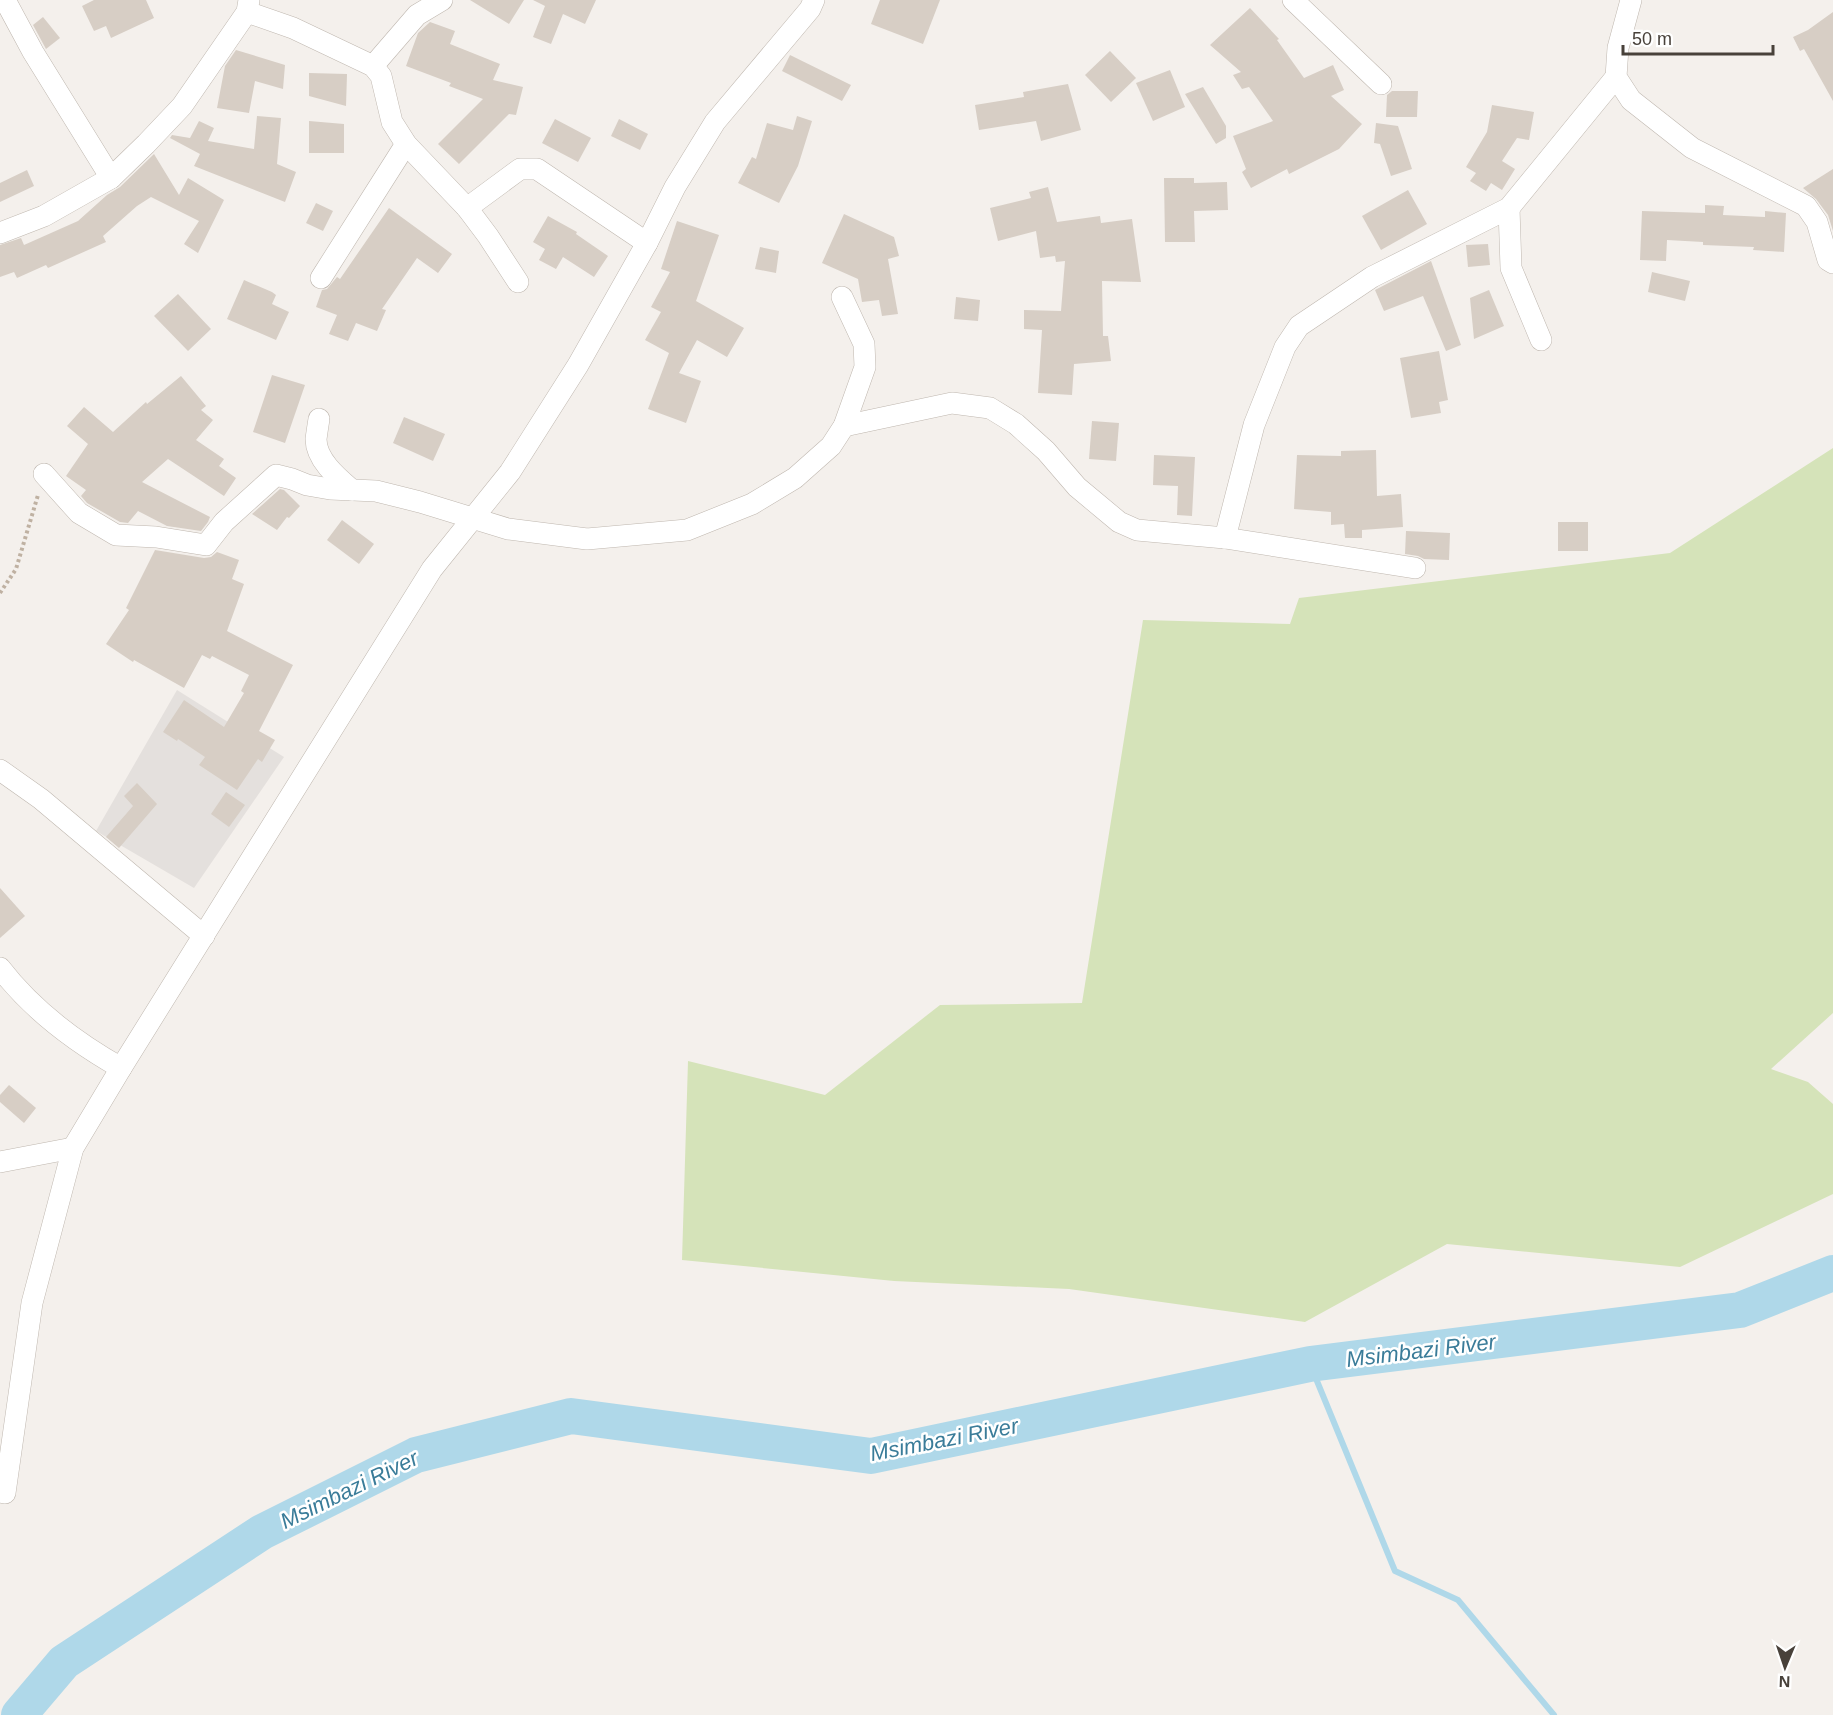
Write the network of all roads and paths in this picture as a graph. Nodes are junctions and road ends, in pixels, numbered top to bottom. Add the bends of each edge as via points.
1 (5, 0) edge
2 (442, 0) edge
3 (814, 0) edge
4 (1293, 0) edge
5 (1631, 0) edge
6 (248, 6) edge
7 (373, 66) junction
8 (1616, 77) junction
9 (1381, 84) dead end
10 (406, 144) junction
11 (111, 178) junction
12 (467, 208) junction
13 (1509, 208) junction
14 (0, 233) edge
15 (647, 243) junction
16 (1833, 263) edge
17 (321, 278) dead end
18 (518, 282) dead end
19 (842, 297) dead end
20 (1540, 340) dead end
21 (319, 419) dead end
22 (844, 426) junction
23 (44, 474) joint
24 (352, 490) junction
25 (473, 519) junction
26 (1225, 538) junction
27 (1415, 568) dead end
28 (0, 593) edge
29 (0, 770) edge
30 (204, 936) junction
31 (0, 968) edge
32 (121, 1068) junction
33 (73, 1148) junction
34 (0, 1162) edge
35 (0, 1492) edge

1 - 11 street
2 - 7 street via 417,15
3 - 15 street via 715,122
4 - 9 street
5 - 8 street via 1618,48
6 - 7 street
6 - 11 street via 182,106
7 - 10 street via 381,76 392,122
8 - 13 street
8 - 16 street via 1631,100 1692,148 1806,206 1817,222 1828,260
10 - 12 street
10 - 17 street
11 - 14 street via 44,216
12 - 15 street via 520,169 537,169
12 - 18 street
13 - 20 street via 1511,268
13 - 26 street via 1372,277 1299,326 1285,347 1254,425
15 - 25 street via 578,365 510,472
19 - 22 street via 864,344 865,367
21 - 24 street via 316,441 322,456
22 - 25 street via 831,446 795,478 752,504 687,530 587,539 508,529
22 - 26 street via 952,403 990,408 1047,451 1077,488 1119,522 1137,530
23 - 24 street via 79,513 116,535 206,545 224,522 276,475 307,485
23 - 28 path via 15,569
24 - 25 street via 376,491
25 - 30 street via 432,569
26 - 27 street
29 - 30 street via 41,799
30 - 32 street
31 - 32 street via 61,1030
32 - 33 street
33 - 34 street
33 - 35 street via 32,1302 5,1493

